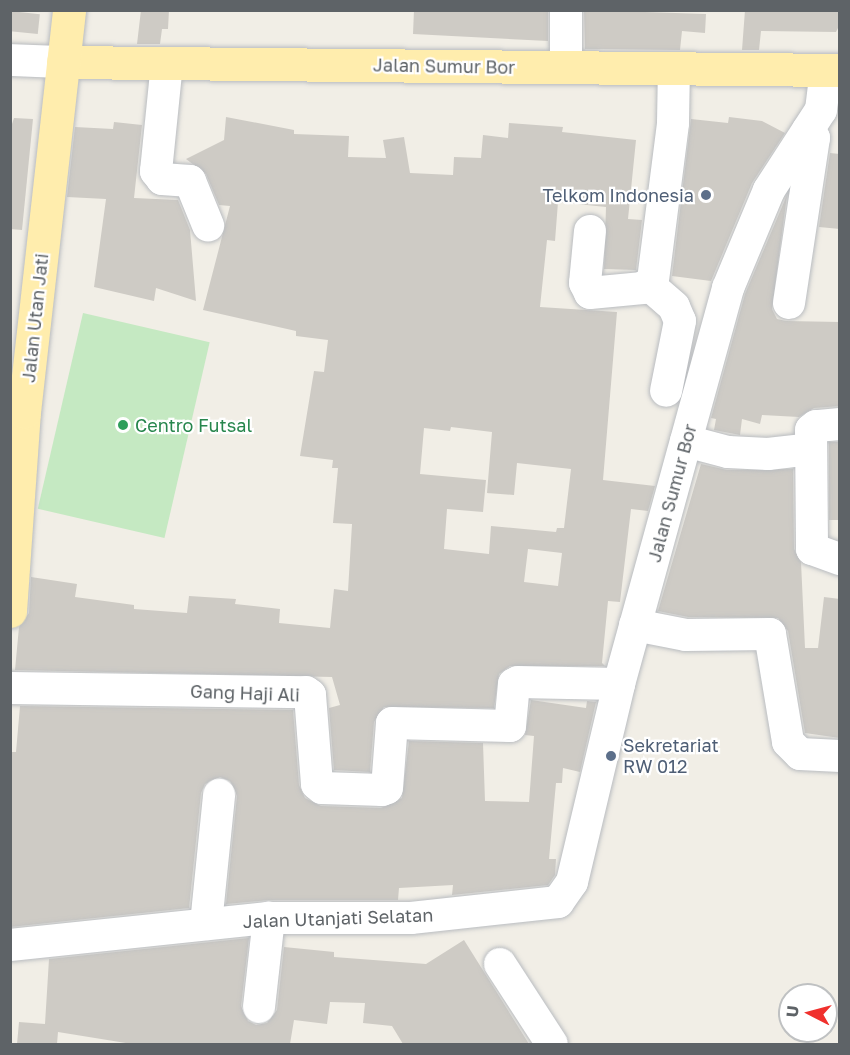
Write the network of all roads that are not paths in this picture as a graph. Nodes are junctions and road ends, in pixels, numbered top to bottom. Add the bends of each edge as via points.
1 (566, 10) edge
2 (69, 14) edge
3 (10, 60) edge
4 (111, 62) junction
5 (167, 63) junction
6 (566, 67) junction
7 (60, 90) junction
8 (824, 93) edge
9 (674, 96) junction
10 (208, 225) dead end
11 (590, 231) dead end
12 (649, 285) junction
13 (789, 303) dead end
14 (666, 391) dead end
15 (17, 412) edge
16 (840, 424) edge
17 (686, 441) junction
18 (811, 449) junction
19 (840, 559) edge
20 (10, 611) edge
21 (635, 625) junction
22 (619, 684) junction
23 (10, 688) edge
24 (840, 756) edge
25 (219, 795) dead end
26 (558, 902) joint
27 (269, 918) junction
28 (206, 924) junction
29 (10, 945) edge
30 (500, 964) dead end
31 (259, 1007) dead end
32 (552, 1044) edge

1 - 6 street
2 - 4 main road via 69,32 80,50 97,61
2 - 7 main road, Jalan Utan Jati
3 - 7 street
4 - 5 main road, Jalan Sumur Bor
4 - 7 main road, Jalan Sumur Bor
5 - 6 main road, Jalan Sumur Bor
5 - 10 street via 156,171 162,179 190,181
6 - 9 main road, Jalan Sumur Bor
7 - 15 main road, Jalan Utan Jati
8 - 9 main road, Jalan Sumur Bor
8 - 13 street
8 - 17 street, Jalan Sumur Bor via 769,190 728,288
9 - 12 street via 653,280
11 - 12 street via 585,283 591,293
12 - 14 street via 674,307 680,321
15 - 20 main road, Jalan Utan Jati
16 - 18 street via 811,430
17 - 18 street via 728,452 768,454
17 - 21 street, Jalan Sumur Bor
18 - 19 street via 812,549
21 - 22 street, Jalan Sumur Bor
21 - 24 street via 686,635 770,634 788,742 800,754
22 - 23 street, Gang Haji Ali via 518,682 514,684 510,726 392,723 387,788 382,790 322,788 317,784 310,695 306,692
22 - 26 street, Jalan Sumur Bor via 572,882
25 - 28 street
26 - 27 street, Jalan Utanjati Selatan via 411,918
27 - 28 street, Jalan Utanjati Selatan
27 - 31 street
28 - 29 street, Jalan Utanjati Selatan
30 - 32 street

